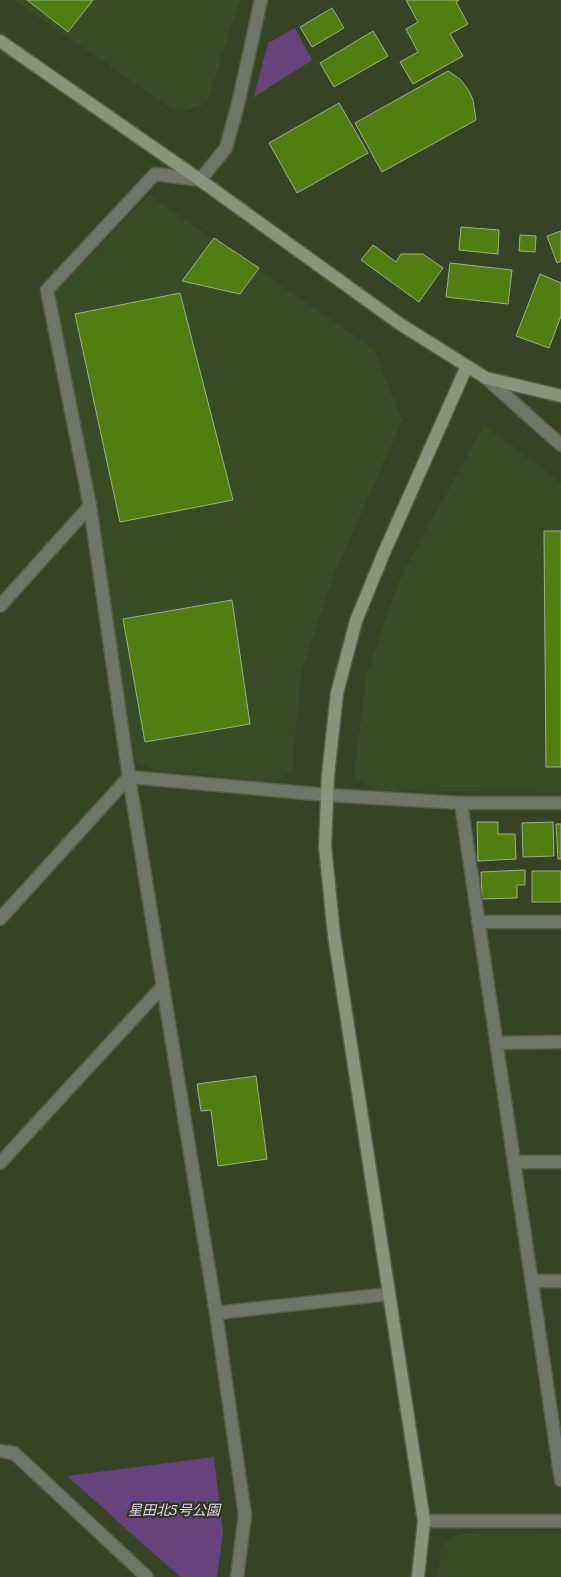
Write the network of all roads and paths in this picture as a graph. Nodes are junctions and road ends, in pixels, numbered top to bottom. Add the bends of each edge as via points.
1 (261, 0) edge
2 (0, 41) edge
3 (200, 180) junction
4 (466, 366) junction
5 (486, 378) junction
6 (561, 396) edge
7 (561, 445) edge
8 (90, 506) junction
9 (0, 606) edge
10 (129, 777) junction
11 (327, 795) junction
12 (461, 803) junction
13 (561, 803) edge
14 (0, 919) edge
15 (478, 922) junction
16 (561, 922) edge
17 (163, 986) junction
18 (496, 1042) junction
19 (561, 1042) edge
20 (514, 1162) junction
21 (561, 1162) edge
22 (0, 1163) edge
23 (532, 1281) junction
24 (561, 1281) edge
25 (389, 1294) junction
26 (216, 1313) junction
27 (555, 1401) edge
28 (0, 1451) edge
29 (561, 1480) edge
30 (424, 1521) junction
31 (561, 1521) edge
32 (147, 1577) edge
33 (237, 1577) edge
34 (418, 1577) edge

1 - 3 street via 226,148
2 - 3 street
3 - 4 street via 400,324
3 - 8 street via 155,174 47,290
4 - 5 street
4 - 11 street via 356,621 337,693
5 - 6 street
5 - 7 street
8 - 9 street
8 - 10 street
10 - 11 street
10 - 14 street
10 - 17 street
11 - 12 street
11 - 25 street via 325,846 334,935
12 - 13 street
12 - 15 street
15 - 16 street
15 - 18 street
17 - 22 street
17 - 26 street
18 - 19 street
18 - 20 street
20 - 21 street
20 - 23 street
23 - 24 street
23 - 27 street
25 - 26 street
25 - 30 street
26 - 33 street via 245,1516
27 - 29 street
28 - 32 street via 14,1453
30 - 31 street
30 - 34 street

